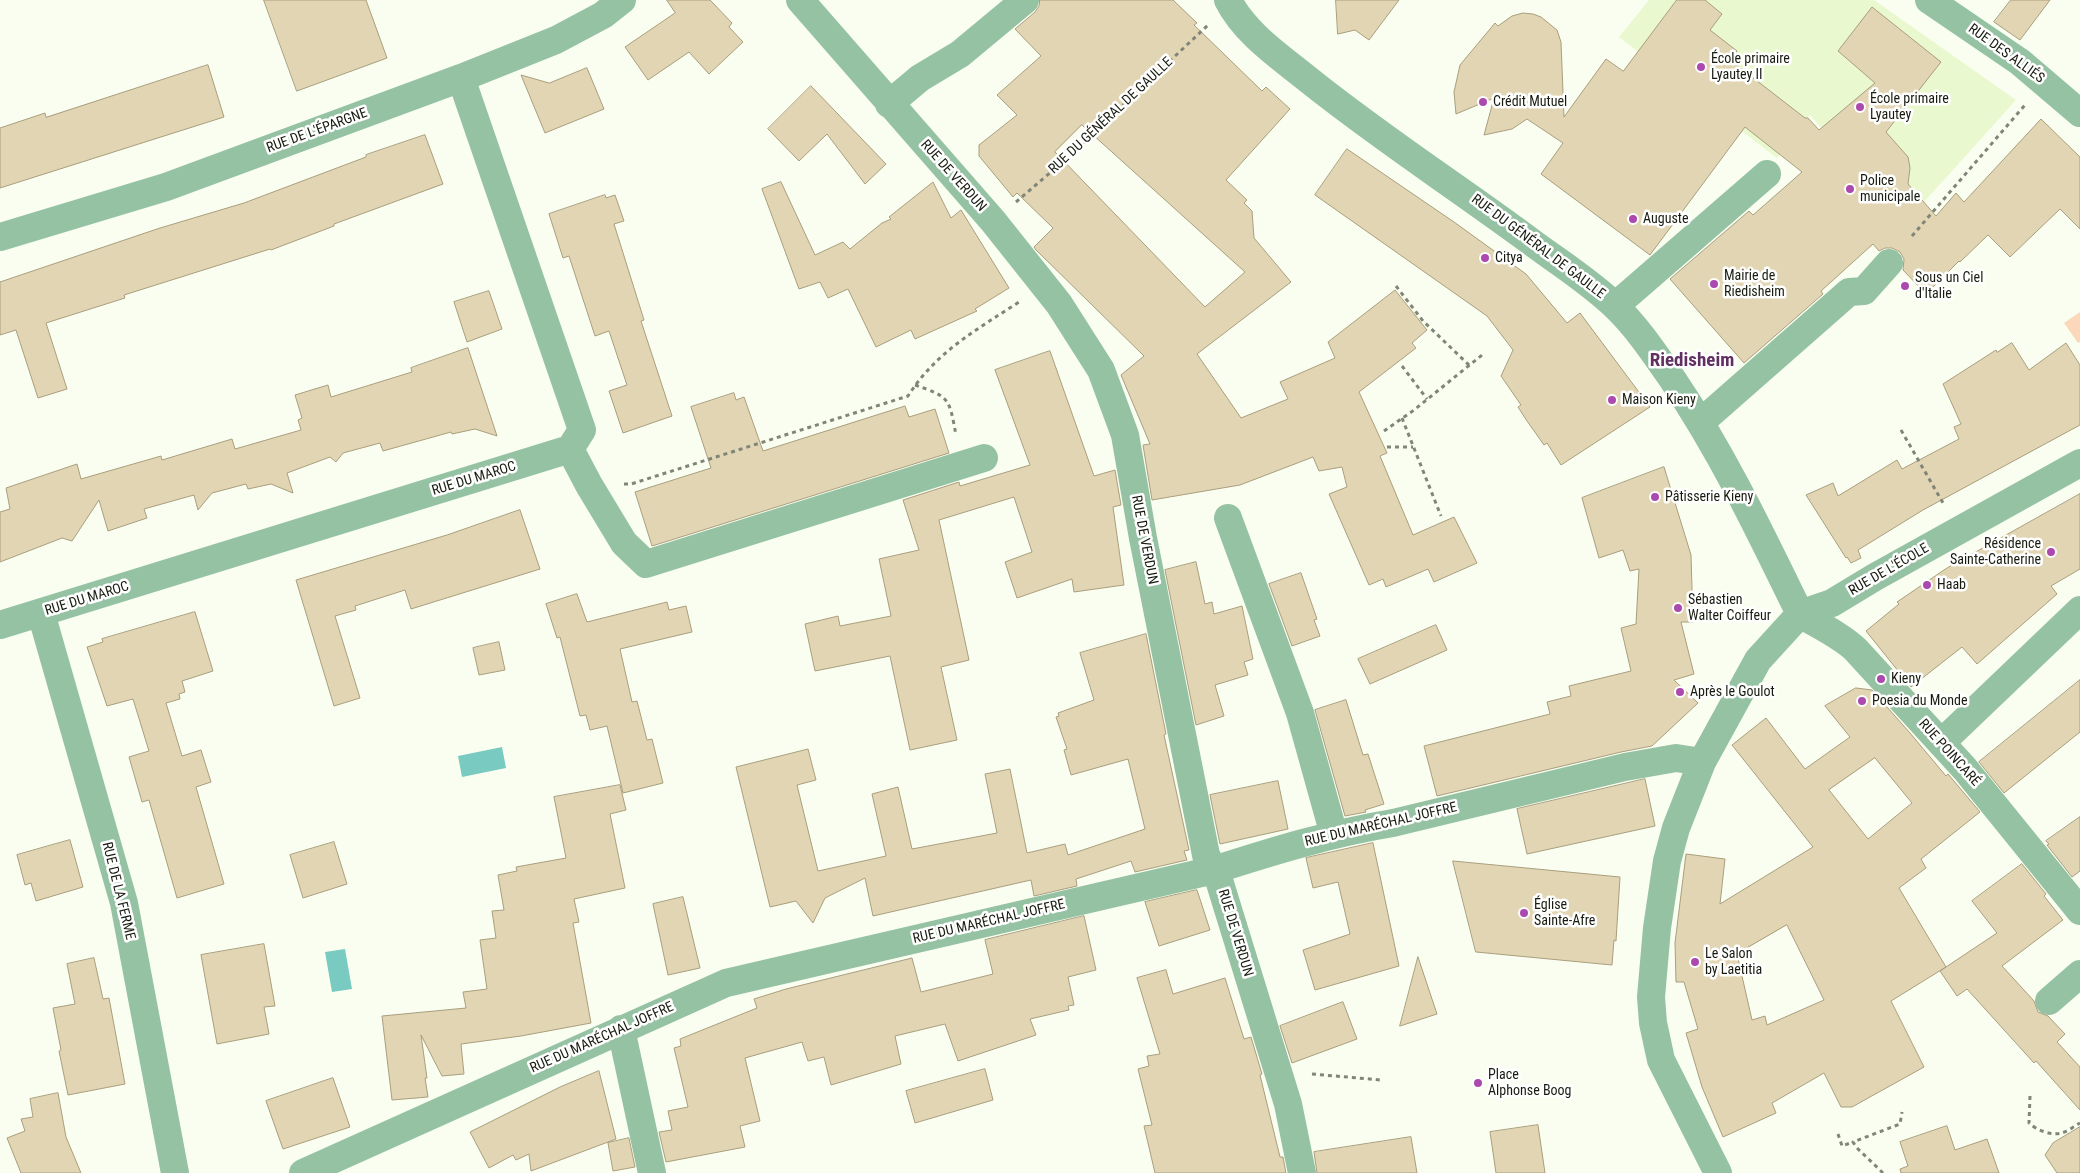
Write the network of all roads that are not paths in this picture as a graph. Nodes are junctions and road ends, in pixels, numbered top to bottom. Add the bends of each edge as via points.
1 (622, 0) edge
2 (800, 0) edge
3 (1025, 0) edge
4 (1228, 0) edge
5 (1929, 0) edge
6 (461, 78) junction
7 (889, 104) junction
8 (2080, 113) edge
9 (1767, 174) dead end
10 (0, 238) edge
11 (1889, 263) dead end
12 (1615, 306) junction
13 (1701, 422) junction
14 (570, 450) junction
15 (984, 458) dead end
16 (2080, 463) edge
17 (1228, 518) dead end
18 (2080, 610) edge
19 (41, 613) junction
20 (1800, 614) junction
21 (0, 625) edge
22 (1941, 743) junction
23 (1702, 762) junction
24 (1334, 835) junction
25 (1214, 870) junction
26 (2080, 911) edge
27 (2080, 974) edge
28 (2049, 1001) dead end
29 (621, 1029) junction
30 (175, 1173) edge
31 (303, 1173) edge
32 (652, 1173) edge
33 (1302, 1173) edge
34 (1718, 1173) edge

1 - 6 street, RUE DE L'ÉPARGNE via 603,15 556,40
2 - 7 street, RUE DE VERDUN
3 - 7 street via 960,54 920,78
4 - 12 street, RUE DU GÉNÉRAL DE GAULLE via 1239,18 1270,48 1352,115 1464,193
5 - 8 street, RUE DES ALLIÉS via 2020,62
6 - 10 street, RUE DE L'ÉPARGNE via 166,187
6 - 14 street via 582,430
7 - 25 street, RUE DE VERDUN via 993,221 1059,304 1101,370 1124,435 1206,855
9 - 12 street
11 - 13 street via 1864,291 1849,292
12 - 13 street, RUE DU GÉNÉRAL DE GAULLE via 1648,344
13 - 20 street, RUE DU GÉNÉRAL DE GAULLE
14 - 15 street via 624,543 646,564
14 - 19 street, RUE DU MAROC
16 - 20 street, RUE DE L'ÉCOLE via 1874,577 1832,604
17 - 24 street via 1300,713
18 - 22 street
19 - 21 street, RUE DU MAROC
19 - 30 street, RUE DE LA FERME via 124,903
20 - 22 street, RUE POINCARÉ via 1847,640
20 - 23 street via 1758,660
22 - 26 street, RUE POINCARÉ
23 - 24 street, RUE DU MARÉCHAL JOFFRE via 1676,758 1625,767
23 - 34 street via 1679,818 1667,861 1651,997 1661,1060
24 - 25 street, RUE DU MARÉCHAL JOFFRE via 1270,851
25 - 29 street, RUE DU MARÉCHAL JOFFRE via 726,983
25 - 33 street, RUE DE VERDUN via 1288,1104
27 - 28 street
29 - 31 street, RUE DU MARÉCHAL JOFFRE
29 - 32 street

